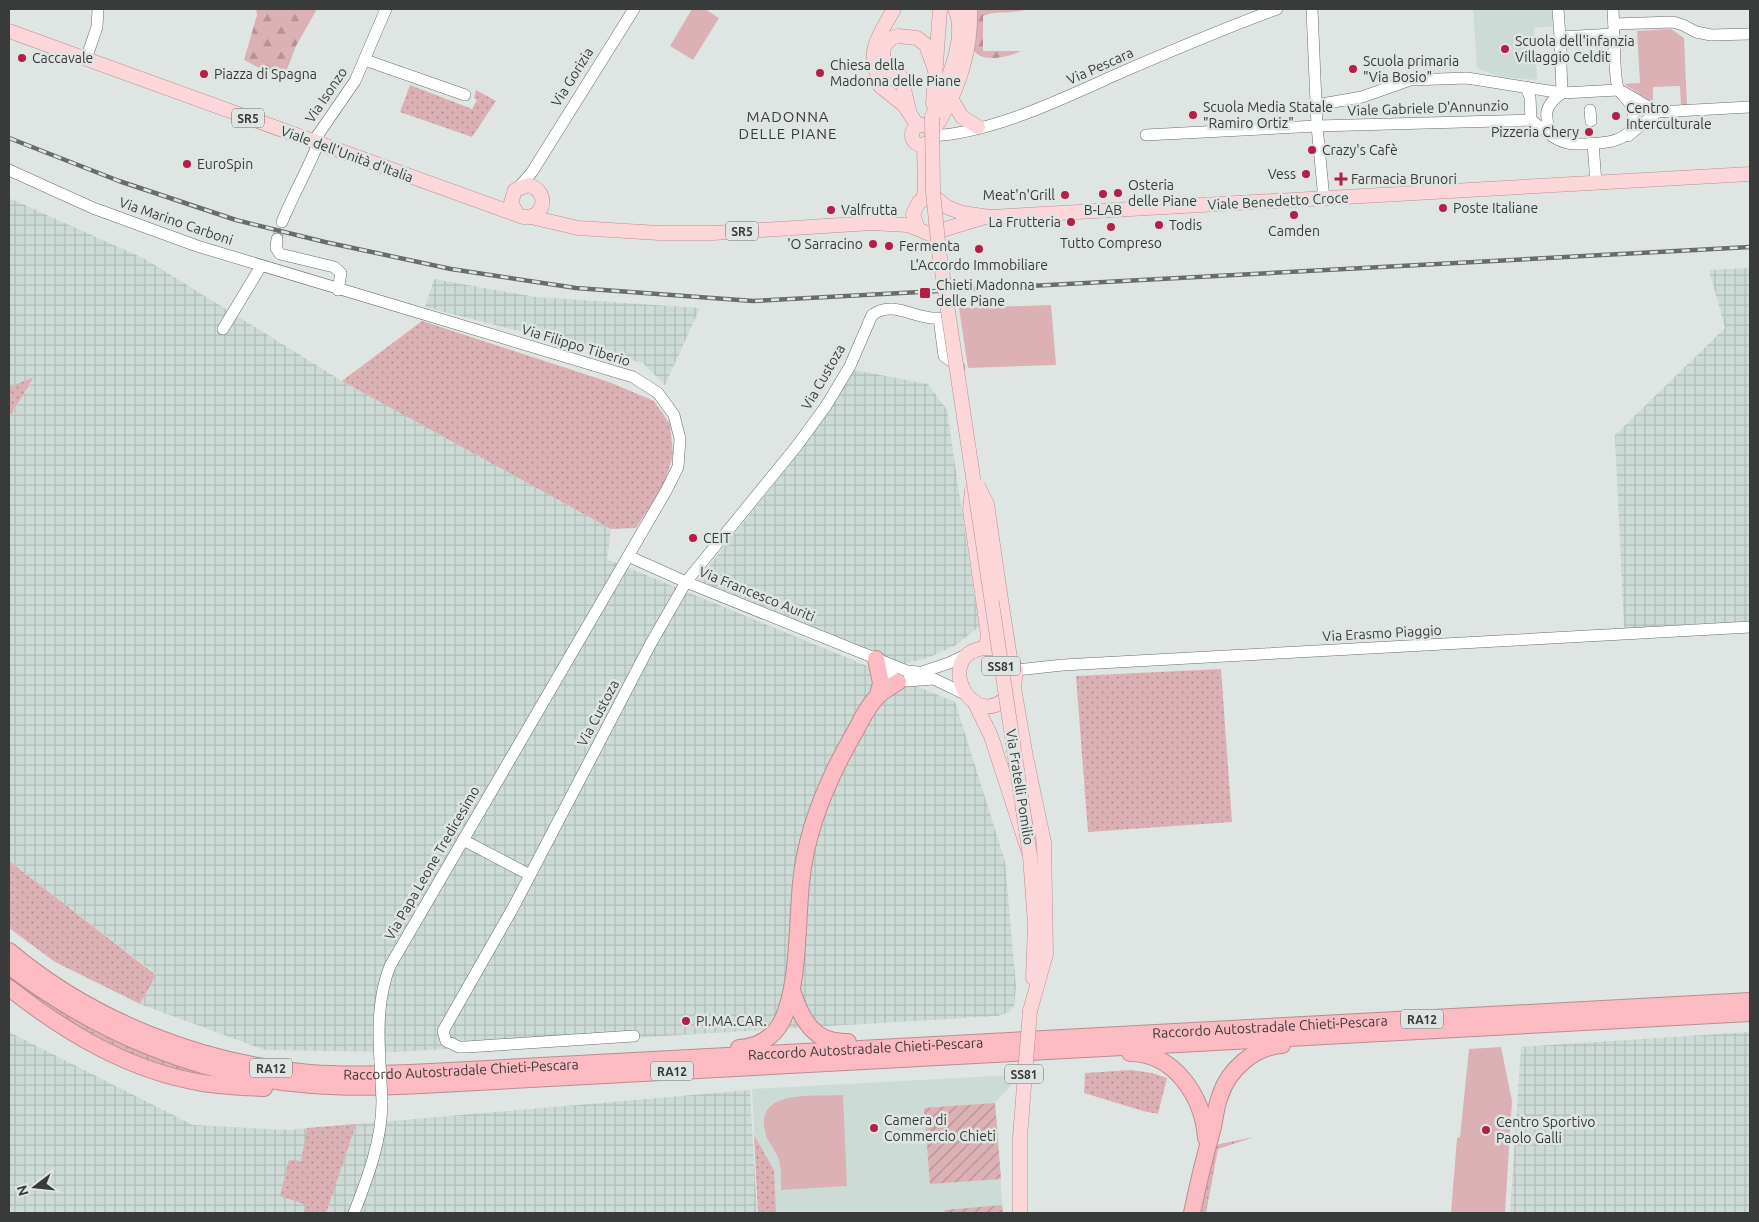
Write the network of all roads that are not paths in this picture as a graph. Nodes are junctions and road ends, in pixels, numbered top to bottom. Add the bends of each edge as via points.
1 (98, 9) edge
2 (386, 9) edge
3 (634, 9) edge
4 (894, 9) edge
5 (902, 9) edge
6 (940, 9) edge
7 (956, 9) edge
8 (970, 9) edge
9 (1277, 9) edge
10 (1312, 9) edge
11 (1558, 9) edge
12 (1613, 9) edge
13 (1614, 29) junction
14 (9, 31) edge
15 (1750, 34) edge
16 (1560, 37) junction
17 (876, 42) junction
18 (86, 59) junction
19 (365, 60) junction
20 (893, 70) junction
21 (935, 70) junction
22 (879, 78) junction
23 (901, 85) junction
24 (1526, 87) junction
25 (1618, 90) junction
26 (886, 92) junction
27 (1562, 93) junction
28 (465, 95) dead end
29 (952, 100) junction
30 (1316, 105) junction
31 (1547, 105) junction
32 (1750, 107) edge
33 (909, 110) junction
34 (1657, 112) junction
35 (932, 117) junction
36 (1531, 120) junction
37 (1317, 126) junction
38 (978, 127) junction
39 (1146, 135) dead end
40 (1552, 136) junction
41 (929, 138) junction
42 (1625, 138) junction
43 (315, 143) junction
44 (1593, 143) junction
45 (538, 161) junction
46 (9, 170) edge
47 (1750, 174) edge
48 (1596, 183) junction
49 (516, 191) junction
50 (541, 195) junction
51 (1324, 198) junction
52 (923, 199) junction
53 (488, 203) junction
54 (947, 207) junction
55 (517, 213) junction
56 (531, 217) junction
57 (985, 217) junction
58 (282, 222) tunnel mouth
59 (872, 223) junction
60 (603, 229) junction
61 (918, 229) junction
62 (944, 229) junction
63 (276, 239) dead end
64 (261, 266) junction
65 (338, 290) junction
66 (223, 329) dead end
67 (972, 476) junction
68 (628, 556) junction
69 (686, 582) junction
70 (1750, 627) edge
71 (979, 650) junction
72 (876, 659) junction
73 (1010, 660) junction
74 (918, 672) junction
75 (898, 682) junction
76 (1014, 688) junction
77 (878, 695) junction
78 (969, 698) junction
79 (463, 840) junction
80 (1030, 856) junction
81 (530, 875) junction
82 (9, 952) edge
83 (9, 966) edge
84 (9, 988) edge
85 (792, 990) junction
86 (1750, 1001) edge
87 (1030, 1011) junction
88 (1750, 1013) edge
89 (1344, 1035) junction
90 (634, 1036) dead end
91 (877, 1048) junction
92 (1096, 1048) junction
93 (711, 1057) junction
94 (297, 1084) junction
95 (1207, 1143) junction
96 (354, 1213) edge
97 (1020, 1213) edge
98 (1192, 1213) edge

1 - 18 street via 98,27
2 - 19 street, Via Isonzo
3 - 45 street, Via Gorizia
4 - 17 main road
5 - 17 main road
6 - 21 main road, SS81
7 - 35 main road via 960,24 959,43
8 - 29 main road via 968,46
9 - 38 street, Via Pescara via 1208,34 1035,110
10 - 30 street
11 - 16 street
12 - 13 street
13 - 15 street via 1673,22 1711,35
13 - 16 street
13 - 25 street
14 - 18 main road, Viale dell'Unità d'Italia / SR5
16 - 27 street
17 - 22 main road via 872,57
18 - 43 main road, Viale dell'Unità d'Italia / SR5
19 - 28 street
19 - 43 street, Via Isonzo
20 - 21 main road via 883,57 884,46 892,38 905,36 917,38 926,45
20 - 22 main road via 883,72
20 - 23 main road via 901,77
21 - 35 main road, SS81
22 - 26 main road via 880,86
23 - 26 main road via 893,92
23 - 33 main road
24 - 27 street
24 - 30 street via 1467,78 1410,80 1362,97
24 - 36 street
25 - 27 street
25 - 34 street
25 - 42 street via 1626,98 1632,114 1632,126
26 - 33 main road
27 - 31 street
29 - 38 main road via 962,117
29 - 41 main road
30 - 37 street
31 - 36 street
31 - 40 street
32 - 34 street
33 - 41 main road via 918,126 927,126
34 - 42 street
35 - 67 main road, Via Fratelli Pomilio / SS81, bridge via 936,225
36 - 37 street, Viale Gabriele D'Annunzio
36 - 40 street
37 - 39 street, Viale Gabriele D'Annunzio
37 - 51 street
38 - 41 street, Via Pescara
40 - 44 street via 1572,145
41 - 52 main road
42 - 44 street
43 - 53 main road, Viale dell'Unità d'Italia / SR5
43 - 58 street, Via Isonzo via 308,171 294,191
44 - 48 street
45 - 49 street, Via Gorizia
45 - 50 street
46 - 64 street, Via Marino Carboni via 102,212
47 - 48 main road, Viale Benedetto Croce / SR5
48 - 51 main road, Viale Benedetto Croce / SR5
49 - 50 main road via 529,185
49 - 53 main road via 496,203
49 - 55 main road via 512,207
50 - 56 main road via 538,213
50 - 60 main road, SR5 via 553,212 563,219
51 - 57 main road, Viale Benedetto Croce / SR5
52 - 54 main road, SR5 via 940,200
52 - 59 main road, SR5 via 903,215
52 - 61 main road via 913,220
53 - 55 main road, Viale dell'Unità d'Italia / SR5
54 - 57 main road, SR5
54 - 62 main road via 949,218
55 - 56 main road, SR5
56 - 60 main road, SR5 via 578,228
57 - 62 main road, SR5
59 - 60 main road, SR5 via 678,233
59 - 61 main road, SR5 via 907,225
61 - 62 main road, SR5 via 934,234
63 - 65 street via 280,254 334,267 341,273
64 - 65 street, Via Marino Carboni
64 - 66 street
65 - 68 street, Via Filippo Tiberio via 633,378 658,393 674,415 680,439 678,466
67 - 71 main road, bridge via 970,510 988,635
67 - 73 main road, bridge via 986,504
67 - 80 main road, Via Fratelli Pomilio / SS81, bridge
68 - 69 street, Via Francesco Auriti
68 - 79 street, Via Papa Leone Tredicesimo
69 - 72 street, Via Francesco Auriti
69 - 73 street, Via Custoza via 826,406 850,366 872,316 878,311 898,308 922,318 939,318 944,356 962,369
69 - 81 street, Via Custoza
70 - 73 street, Via Erasmo Piaggio via 1064,666
71 - 73 main road
71 - 74 street
71 - 78 main road via 961,666 960,685
72 - 74 street, Via Francesco Auriti
72 - 75 street, Via Francesco Auriti
72 - 77 highway via 881,683
73 - 76 main road
74 - 75 street
75 - 77 highway
75 - 78 street via 934,679
76 - 78 main road via 1001,702 983,705
76 - 87 main road via 1044,842 1046,954
77 - 85 highway via 844,749 815,818 801,880
78 - 80 main road, bridge via 991,736
79 - 81 street
79 - 96 street, Via Papa Leone Tredicesimo, bridge via 383,983 380,1008 382,1116 371,1169
80 - 87 main road, Via Fratelli Pomilio / SS81 via 1035,924
81 - 90 street, Via Custoza via 460,998 443,1037 459,1047 466,1047
82 - 93 highway, Raccordo Autostradale Chieti-Pescara / RA12 via 75,997 133,1027 206,1054 270,1068 369,1075
83 - 94 highway, Raccordo Autostradale Chieti-Pescara / RA12 via 75,1011 140,1044 214,1068
84 - 94 highway via 74,1034 146,1069 226,1086 282,1090
85 - 91 highway via 802,1018 814,1033 838,1043 860,1042
85 - 93 highway via 781,1023 768,1038 750,1047 723,1050
86 - 91 highway, Raccordo Autostradale Chieti-Pescara / RA12
87 - 97 main road, Via Fratelli Pomilio / SS81, bridge via 1020,1137
88 - 89 highway, Raccordo Autostradale Chieti-Pescara / RA12
89 - 92 highway, Raccordo Autostradale Chieti-Pescara / RA12
89 - 95 highway via 1332,1042 1277,1045 1249,1058 1233,1072 1220,1095
91 - 93 highway, Raccordo Autostradale Chieti-Pescara / RA12
92 - 94 highway, Raccordo Autostradale Chieti-Pescara / RA12 via 404,1086
92 - 95 highway via 1115,1054 1144,1054 1176,1072 1200,1105
95 - 98 highway

